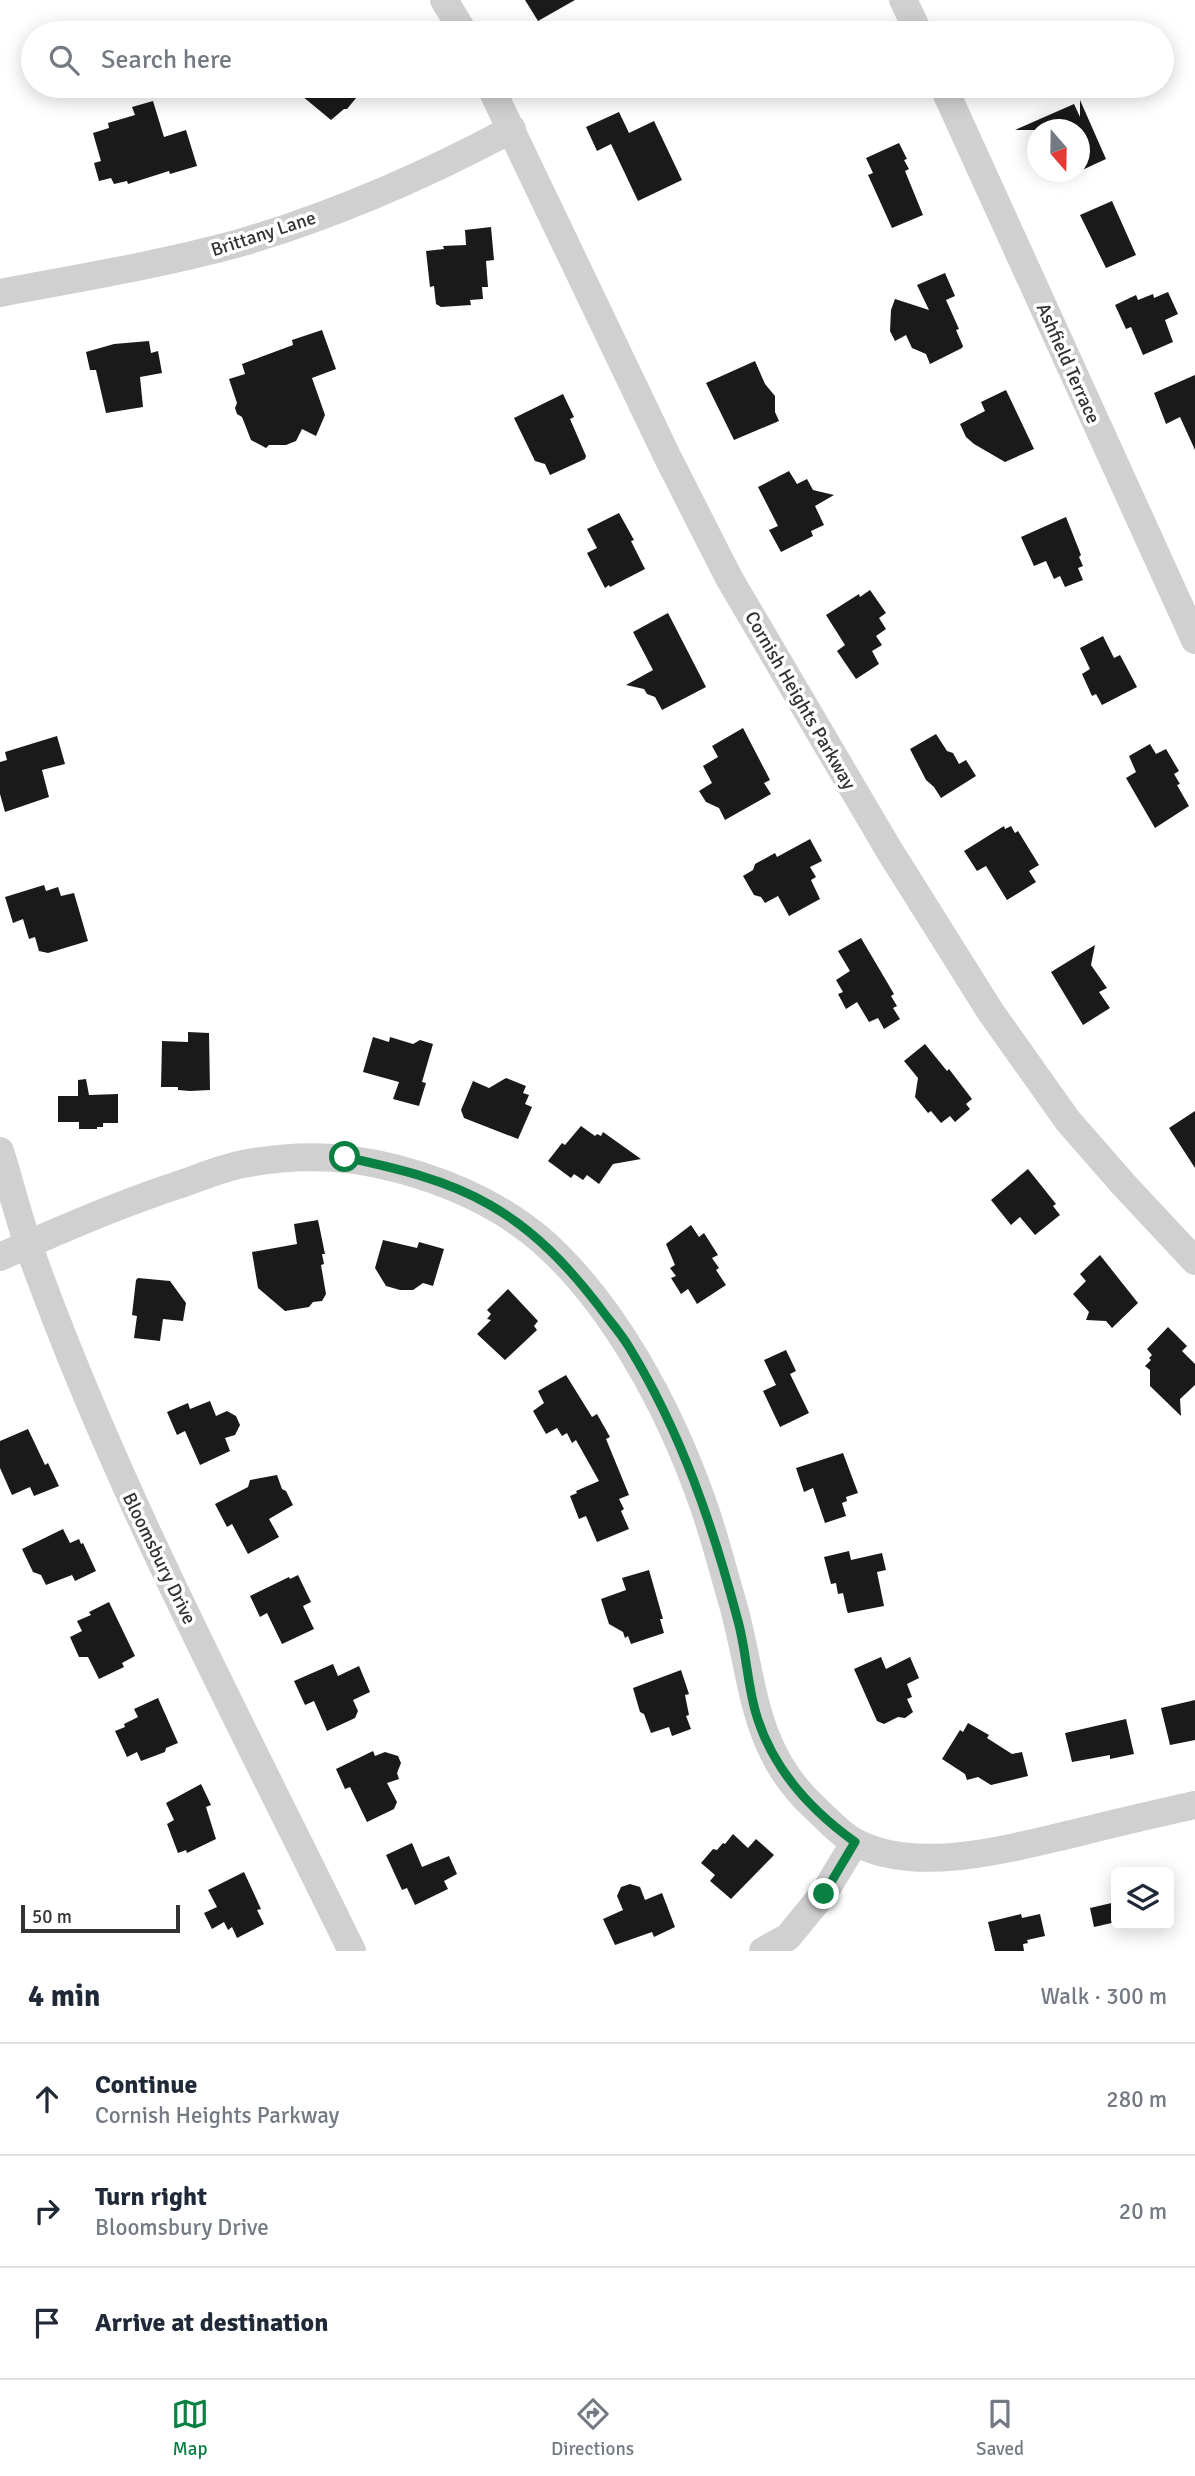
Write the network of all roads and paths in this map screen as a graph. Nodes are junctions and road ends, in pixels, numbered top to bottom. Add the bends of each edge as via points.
1 (444, 0) edge
2 (903, 0) edge
3 (457, 21) edge
4 (913, 21) edge
5 (496, 98) edge
6 (948, 98) edge
7 (512, 129) junction
8 (0, 293) edge
9 (1195, 640) edge
10 (0, 1151) edge
11 (28, 1245) junction
12 (0, 1257) edge
13 (1194, 1257) edge
14 (1195, 1805) edge
15 (855, 1842) junction
16 (352, 1951) edge
17 (763, 1951) edge

1 - 3 street
2 - 4 street
5 - 7 street, Cornish Heights Parkway
6 - 9 street, Ashfield Terrace
7 - 8 street, Brittany Lane via 349,205 238,243
7 - 13 street, Cornish Heights Parkway via 729,578 889,850 990,1012 1068,1121
10 - 11 street, Bloomsbury Drive
11 - 12 street
11 - 15 street via 140,1198 226,1169 298,1156 345,1157 445,1184 490,1205 538,1238 570,1269 628,1345 669,1420 702,1501 739,1623 755,1710 772,1754 799,1794
11 - 16 street, Bloomsbury Drive via 127,1491
14 - 15 street via 1009,1849 945,1857 883,1853
15 - 17 street via 824,1894 788,1937

